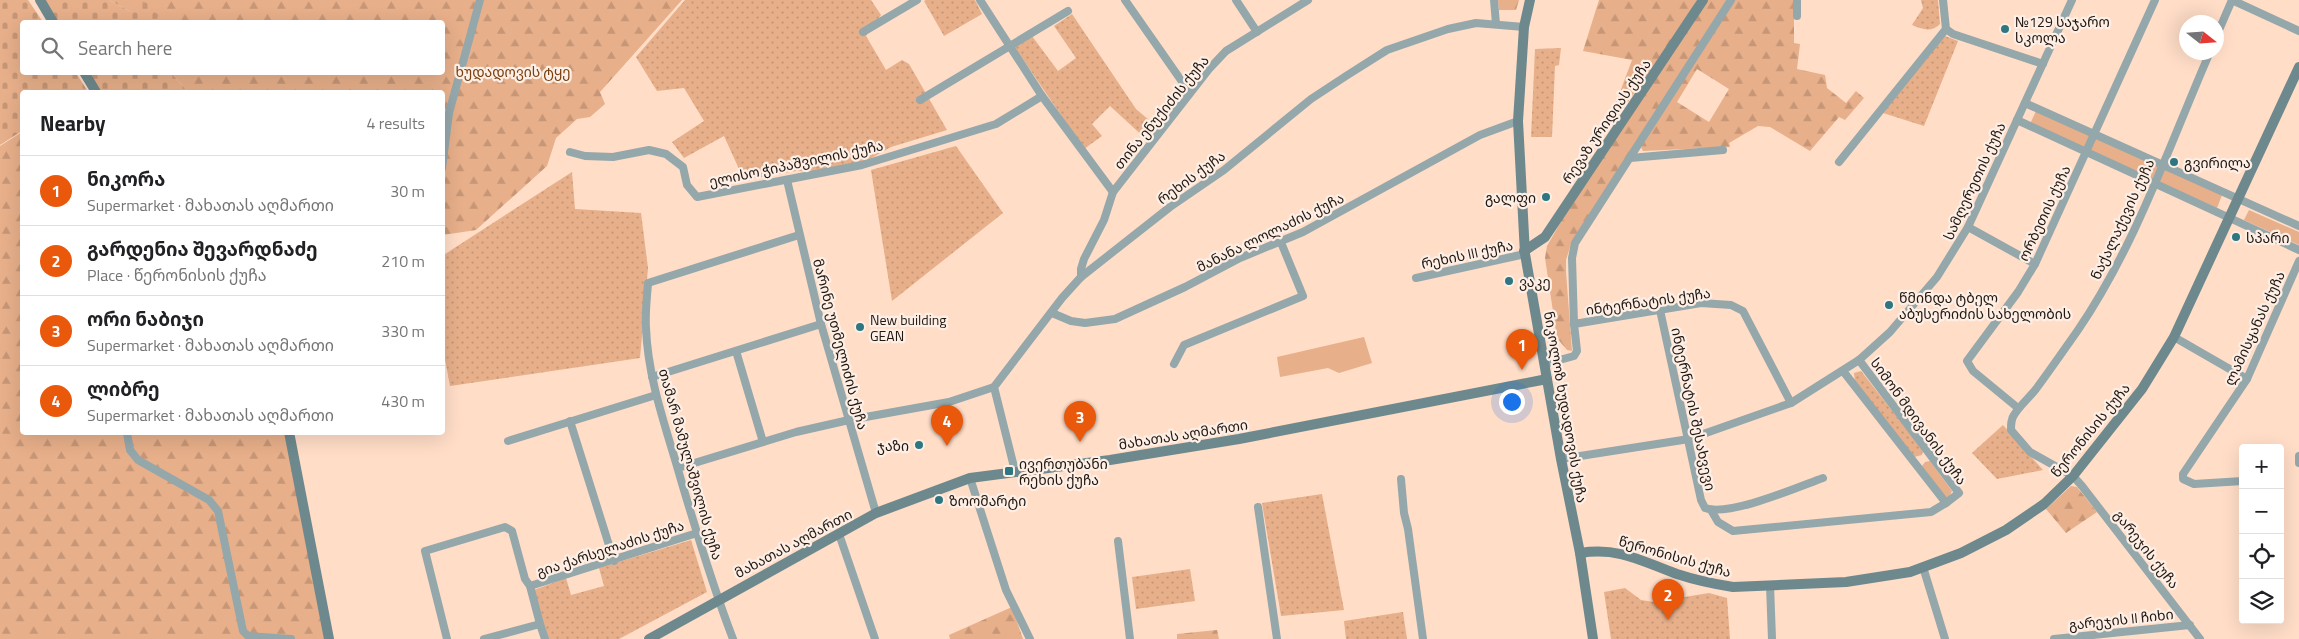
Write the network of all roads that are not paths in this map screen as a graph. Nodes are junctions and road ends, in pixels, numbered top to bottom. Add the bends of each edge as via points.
1 (40, 0) edge
2 (480, 0) edge
3 (917, 0) edge
4 (980, 0) edge
5 (1125, 0) edge
6 (1236, 0) edge
7 (1308, 0) edge
8 (1494, 0) edge
9 (1530, 0) edge
10 (1703, 0) edge
11 (1731, 0) edge
12 (1798, 0) edge
13 (1942, 0) edge
14 (2072, 0) edge
15 (2155, 0) edge
16 (2232, 0) edge
17 (1068, 11) dead end
18 (1797, 16) dead end
19 (2224, 18) edge
20 (52, 20) edge
21 (1496, 24) junction
22 (1524, 27) junction
23 (1946, 29) junction
24 (2299, 31) edge
25 (863, 32) dead end
26 (1257, 32) junction
27 (1009, 48) junction
28 (2207, 60) edge
29 (2043, 64) junction
30 (2299, 67) edge
31 (86, 75) edge
32 (95, 90) edge
33 (1190, 93) junction
34 (1042, 96) junction
35 (920, 100) dead end
36 (2025, 103) junction
37 (2017, 120) junction
38 (1518, 121) junction
39 (2095, 134) junction
40 (445, 144) edge
41 (1723, 150) dead end
42 (570, 152) dead end
43 (2086, 152) junction
44 (1630, 158) junction
45 (1839, 162) dead end
46 (2162, 164) junction
47 (787, 180) junction
48 (2155, 184) junction
49 (1113, 192) junction
50 (2239, 199) junction
51 (2230, 218) junction
52 (2299, 226) edge
53 (1968, 227) junction
54 (800, 235) junction
55 (1280, 240) junction
56 (2299, 250) edge
57 (1525, 253) junction
58 (2299, 261) edge
59 (2035, 264) junction
60 (1081, 277) junction
61 (1416, 278) dead end
62 (1660, 310) junction
63 (1052, 313) junction
64 (821, 324) junction
65 (1574, 324) junction
66 (2174, 337) junction
67 (736, 351) junction
68 (1858, 360) junction
69 (1174, 364) dead end
70 (1545, 364) junction
71 (1843, 371) junction
72 (652, 377) junction
73 (1547, 379) junction
74 (2247, 379) junction
75 (994, 387) junction
76 (656, 395) junction
77 (1791, 403) junction
78 (2018, 408) junction
79 (849, 420) junction
80 (570, 421) junction
81 (127, 435) edge
82 (290, 435) edge
83 (508, 440) dead end
84 (1688, 440) junction
85 (762, 442) junction
86 (2299, 456) edge
87 (1561, 459) junction
88 (2299, 463) edge
89 (678, 468) junction
90 (1015, 471) junction
91 (2073, 476) junction
92 (970, 478) junction
93 (1823, 478) dead end
94 (1401, 479) dead end
95 (2239, 481) edge
96 (1946, 504) junction
97 (1258, 507) dead end
98 (1711, 510) junction
99 (876, 513) junction
100 (697, 533) junction
101 (839, 534) junction
102 (1118, 541) dead end
103 (1580, 553) junction
104 (614, 561) junction
105 (1923, 567) junction
106 (1770, 585) junction
107 (530, 586) junction
108 (718, 599) junction
109 (540, 624) junction
110 (2190, 625) junction
111 (291, 639) edge
112 (330, 639) edge
113 (447, 639) edge
114 (484, 639) edge
115 (545, 639) edge
116 (649, 639) edge
117 (733, 639) edge
118 (875, 639) edge
119 (1030, 639) edge
120 (1130, 639) edge
121 (1277, 639) edge
122 (1423, 639) edge
123 (1594, 639) edge
124 (1772, 639) edge
125 (1945, 639) edge
126 (2054, 639) edge
127 (2200, 639) edge

1 - 20 main road
2 - 40 street via 449,113
3 - 25 street
4 - 27 street
5 - 33 street
6 - 26 street
7 - 26 street, თინა ენუქიძის ქუჩა
8 - 21 street
9 - 22 main road, ნიკოლოზ ხუდადოვის ქუჩა
10 - 57 main road, რევაზ ურიდიას ქუჩა via 1545,237
11 - 44 street
12 - 18 street
13 - 23 street
14 - 29 street, სამღერეთის ქუჩა
15 - 39 street, ორბეთის ქუჩა
16 - 19 street
16 - 24 street
17 - 27 street
21 - 22 street, რეხის ქუჩა
21 - 60 street, რეხის ქუჩა via 1476,23 1448,29 1387,50 1311,99 1224,170
22 - 38 main road, ნიკოლოზ ხუდადოვის ქუჩა
23 - 29 street via 1959,38
23 - 45 street
26 - 33 street, თინა ენუქიძის ქუჩა via 1226,51
27 - 34 street
27 - 35 street
28 - 46 street, ნაქალაქევის ქუჩა
29 - 36 street, სამღერეთის ქუჩა
30 - 50 main road, წერონისის ქუჩა
31 - 32 main road
33 - 49 street, თინა ენუქიძის ქუჩა
34 - 47 street, ელისო ჭიპაშვილის ქუჩა via 996,124 862,165
34 - 49 street
36 - 37 street, სამღერეთის ქუჩა
36 - 39 street
37 - 43 street
37 - 53 street, სამღერეთის ქუჩა
38 - 55 street, მანანა ლოლაძის ქუჩა via 1480,135 1303,232
38 - 57 main road, ნიკოლოზ ხუდადოვის ქუჩა
39 - 43 street, ორბეთის ქუჩა
39 - 46 street
41 - 44 street
42 - 47 street, ელისო ჭიპაშვილის ქუჩა via 612,157 649,150 666,154 683,167 687,185 697,197
43 - 48 street
43 - 59 street, ორბეთის ქუჩა
44 - 65 street via 1575,243 1572,258
46 - 48 street, ნაქალაქევის ქუჩა
46 - 50 street
47 - 54 street, მარინე უთმელიძის ქუჩა
48 - 51 street
48 - 78 street, ნაქალაქევის ქუჩა via 2092,310 2053,367
49 - 60 street, თინა ენუქიძის ქუჩა via 1104,220 1084,259
50 - 51 main road, წერონისის ქუჩა
50 - 52 street
51 - 56 street
51 - 66 main road, წერონისის ქუჩა
53 - 59 street
53 - 68 street, სამღერეთის ქუჩა via 1917,302
54 - 64 street, მარინე უთმელიძის ქუჩა
54 - 72 street, თამარ მამულაშვილის ქუჩა via 648,283 646,328
55 - 63 street, მანანა ლოლაძის ქუჩა via 1115,319 1085,323
55 - 69 street via 1303,296 1184,345
57 - 61 street, რეხის III ქუჩა
57 - 70 main road, ნიკოლოზ ხუდადოვის ქუჩა
58 - 74 street, ლამისყანას ქუჩა
59 - 78 street, ორბეთის ქუჩა via 1967,361 1973,370
60 - 63 street, რეხის ქუჩა
62 - 65 street, ინტერნატის ქუჩა
62 - 77 street, ინტერნატის ქუჩა via 1701,303 1739,308
62 - 84 street, ინტერნატის შესახვევი
63 - 75 street, რეხის ქუჩა
64 - 67 street
64 - 79 street, მარინე უთმელიძის ქუჩა
65 - 70 street, ინტერნატის ქუჩა via 1577,351 1574,356
66 - 74 street
66 - 91 main road, წერონისის ქუჩა via 2142,389
67 - 72 street
67 - 85 street
68 - 71 street, სამღერეთის ქუჩა
68 - 96 street, სიმონ მდივანის ქუჩა via 1959,493
70 - 73 main road, ნიკოლოზ ხუდადოვის ქუჩა
71 - 77 street, სამღერეთის ქუჩა
71 - 96 street, სიმონ მდივანის ქუჩა
72 - 76 street, თამარ მამულაშვილის ქუჩა
73 - 87 main road, ნიკოლოზ ხუდადოვის ქუჩა
73 - 90 main road, მახათას აღმართი via 1239,439
74 - 95 street, ლამისყანას ქუჩა via 2188,466 2183,479 2194,484
75 - 79 street via 949,402
75 - 90 street
76 - 80 street
76 - 89 street, თამარ მამულაშვილის ქუჩა
77 - 84 street, სამღერეთის ქუჩა
78 - 91 street via 2012,418 2011,430 2030,452
79 - 85 street
79 - 99 street, მარინე უთმელიძის ქუჩა
80 - 83 street
80 - 104 street
81 - 111 street via 130,450 138,460 209,500 218,511 243,631 248,636
82 - 112 main road
84 - 87 street, სამღერეთის ქუჩა
84 - 98 street, ინტერნატის შესახვევი via 1701,500 1705,508
85 - 89 street
86 - 88 street
87 - 103 main road, ნიკოლოზ ხუდადოვის ქუჩა
89 - 100 street, თამარ მამულაშვილის ქუჩა
90 - 92 main road, მახათას აღმართი
91 - 105 main road, წერონისის ქუჩა via 2044,504 2006,530 1961,553
91 - 110 street, გარეჯის ქუჩა
92 - 99 main road, მახათას აღმართი
92 - 119 street via 1006,590
93 - 98 street, ინტერნატის შესახვევი via 1766,499
94 - 122 street
96 - 98 street via 1931,512 1733,531 1718,522
97 - 121 street
99 - 101 main road, მახათას აღმართი
100 - 104 street, გია ქარსელაძის ქუჩა
100 - 108 street, თამარ მამულაშვილის ქუჩა
101 - 108 main road, მახათას აღმართი
101 - 118 street
102 - 120 street
103 - 106 main road, წერონისის ქუჩა via 1618,552 1715,584 1733,587
103 - 123 main road, ნიკოლოზ ხუდადოვის ქუჩა
104 - 107 street, გია ქარსელაძის ქუჩა
105 - 106 main road, წერონისის ქუჩა via 1846,582
105 - 125 street
106 - 124 street
107 - 109 street, გია ქარსელაძის ქუჩა
107 - 113 street, გია ქარსელაძის ქუჩა via 510,528 500,528 425,551
108 - 116 main road, მახათას აღმართი
108 - 117 street, თამარ მამულაშვილის ქუჩა
109 - 114 street
109 - 115 street, გია ქარსელაძის ქუჩა
110 - 126 street, გარეჯის II ჩიხი
110 - 127 street, გარეჯის ქუჩა

